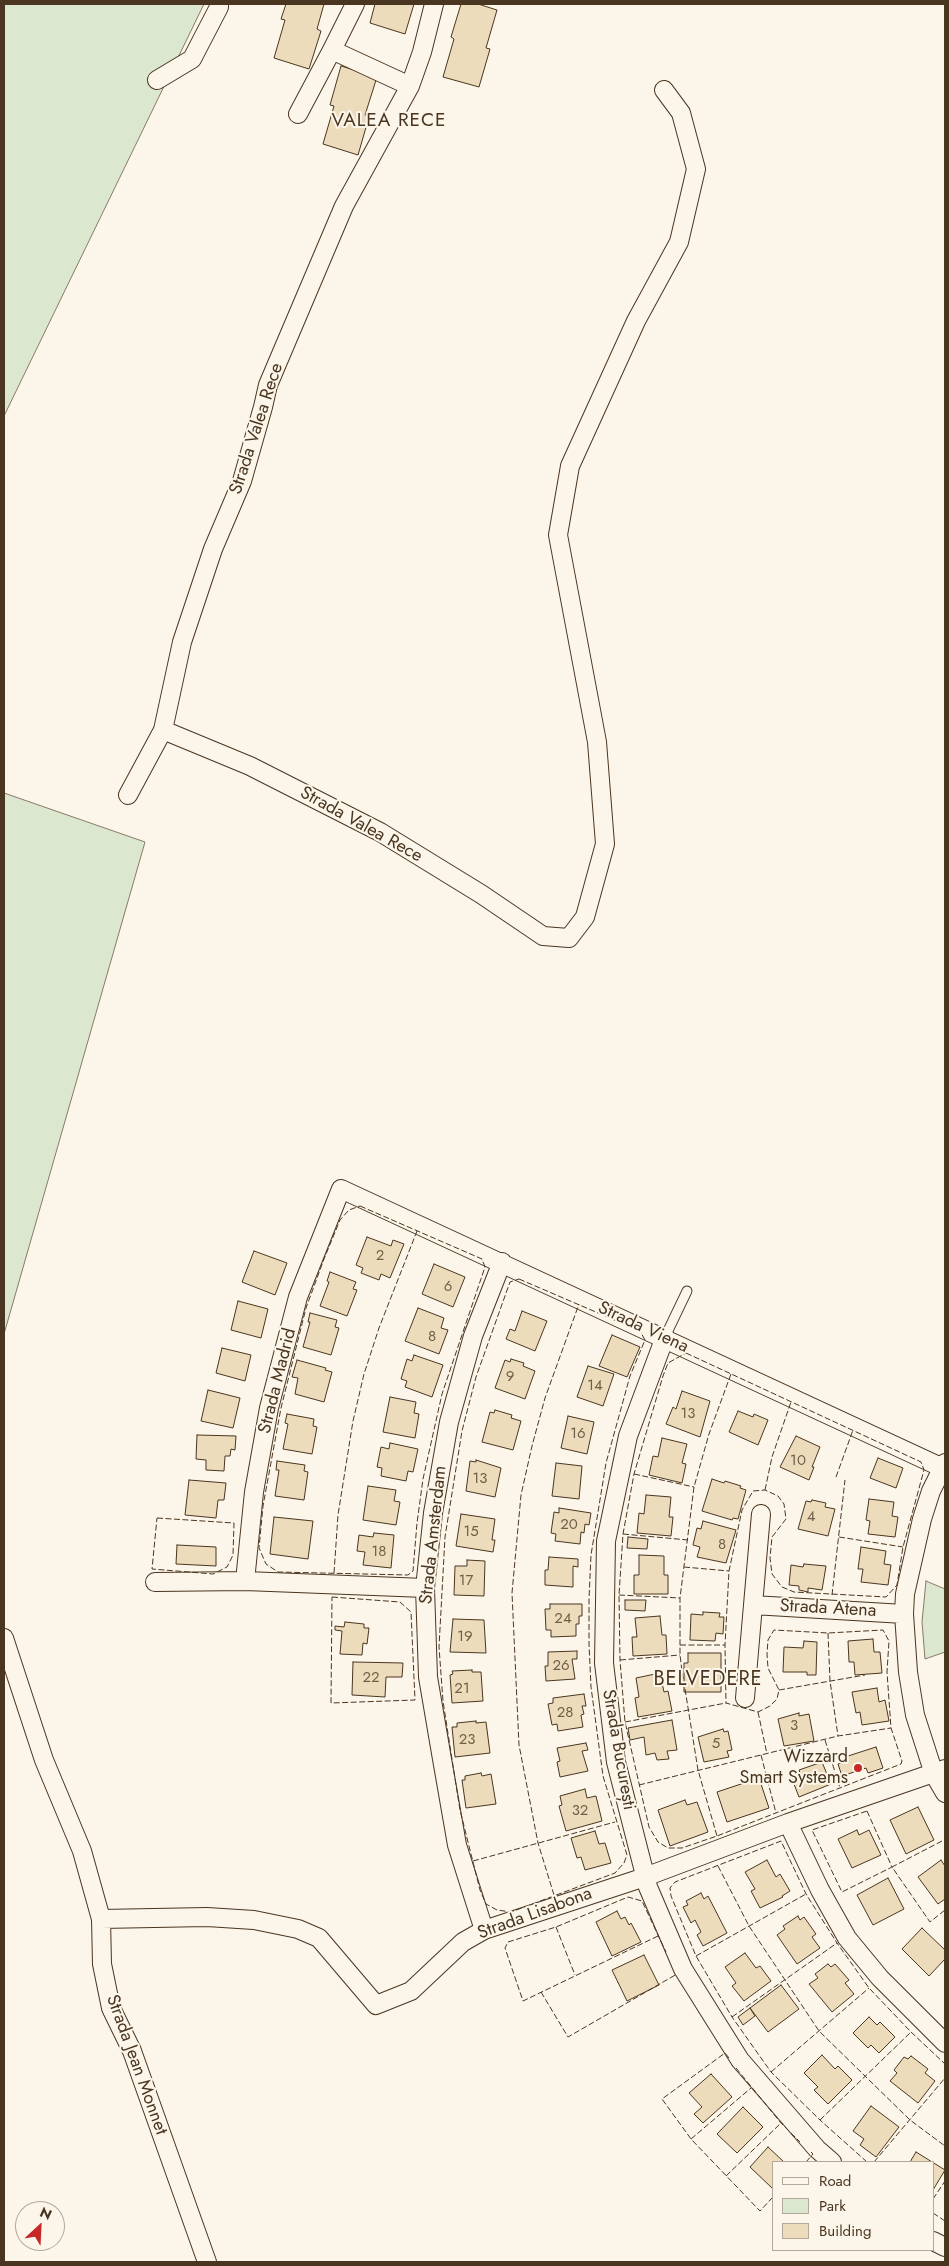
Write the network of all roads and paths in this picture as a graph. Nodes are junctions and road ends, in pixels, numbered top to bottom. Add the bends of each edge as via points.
1 (219, 4) edge
2 (355, 4) edge
3 (434, 4) edge
4 (332, 50) junction
5 (157, 80) dead end
6 (410, 86) junction
7 (664, 90) dead end
8 (298, 114) dead end
9 (163, 730) junction
10 (128, 796) dead end
11 (340, 1189) joint
12 (502, 1262) junction
13 (687, 1291) dead end
14 (664, 1337) junction
15 (944, 1467) edge
16 (761, 1514) dead end
17 (245, 1581) junction
18 (155, 1582) dead end
19 (425, 1588) junction
20 (753, 1605) junction
21 (904, 1614) junction
22 (4, 1638) edge
23 (745, 1698) dead end
24 (940, 1771) edge
25 (945, 1793) edge
26 (788, 1823) junction
27 (645, 1876) junction
28 (101, 1919) junction
29 (484, 1930) junction
30 (945, 2043) edge
31 (831, 2161) edge
32 (207, 2262) edge

1 - 5 street via 192,59
2 - 4 street
3 - 6 street, Strada Valea Rece
4 - 6 street
4 - 8 street
6 - 9 street, Strada Valea Rece via 344,206 268,385 242,481 213,549 182,642
7 - 9 street, Strada Valea Rece via 682,113 696,169 684,224 679,242 636,321 570,466 558,535 597,742 605,844 585,917 569,938 542,936 380,832 258,770
9 - 10 street, Strada Valea Rece
11 - 12 street, Strada Viena
11 - 17 street, Strada Madrid via 298,1297 269,1408 254,1492
12 - 14 street, Strada Viena
12 - 19 street, Strada Amsterdam via 473,1336 449,1422 433,1513
13 - 14 lane, Strada București
14 - 15 street, Strada Viena
14 - 27 street, Strada București via 628,1436 606,1541 604,1663 616,1762
15 - 21 street via 931,1491 922,1519 905,1594
16 - 20 street
17 - 18 street
17 - 19 street
19 - 29 street, Strada Amsterdam via 428,1677 457,1845
20 - 21 street, Strada Atena
20 - 23 street
21 - 24 street via 915,1715
22 - 28 street, Strada Jean Monnet via 44,1760 82,1851
24 - 25 street
24 - 26 street, Strada Lisabona
26 - 27 street, Strada Lisabona
26 - 30 street via 847,1938 880,1978
27 - 29 street, Strada Lisabona
27 - 31 street, Strada București via 682,1969 740,2060
28 - 29 street, Strada Lisabona via 207,1917 254,1920 298,1929 319,1938 376,2005 411,1991 463,1942
28 - 32 street, Strada Jean Monnet via 102,1964 111,2008 132,2051

